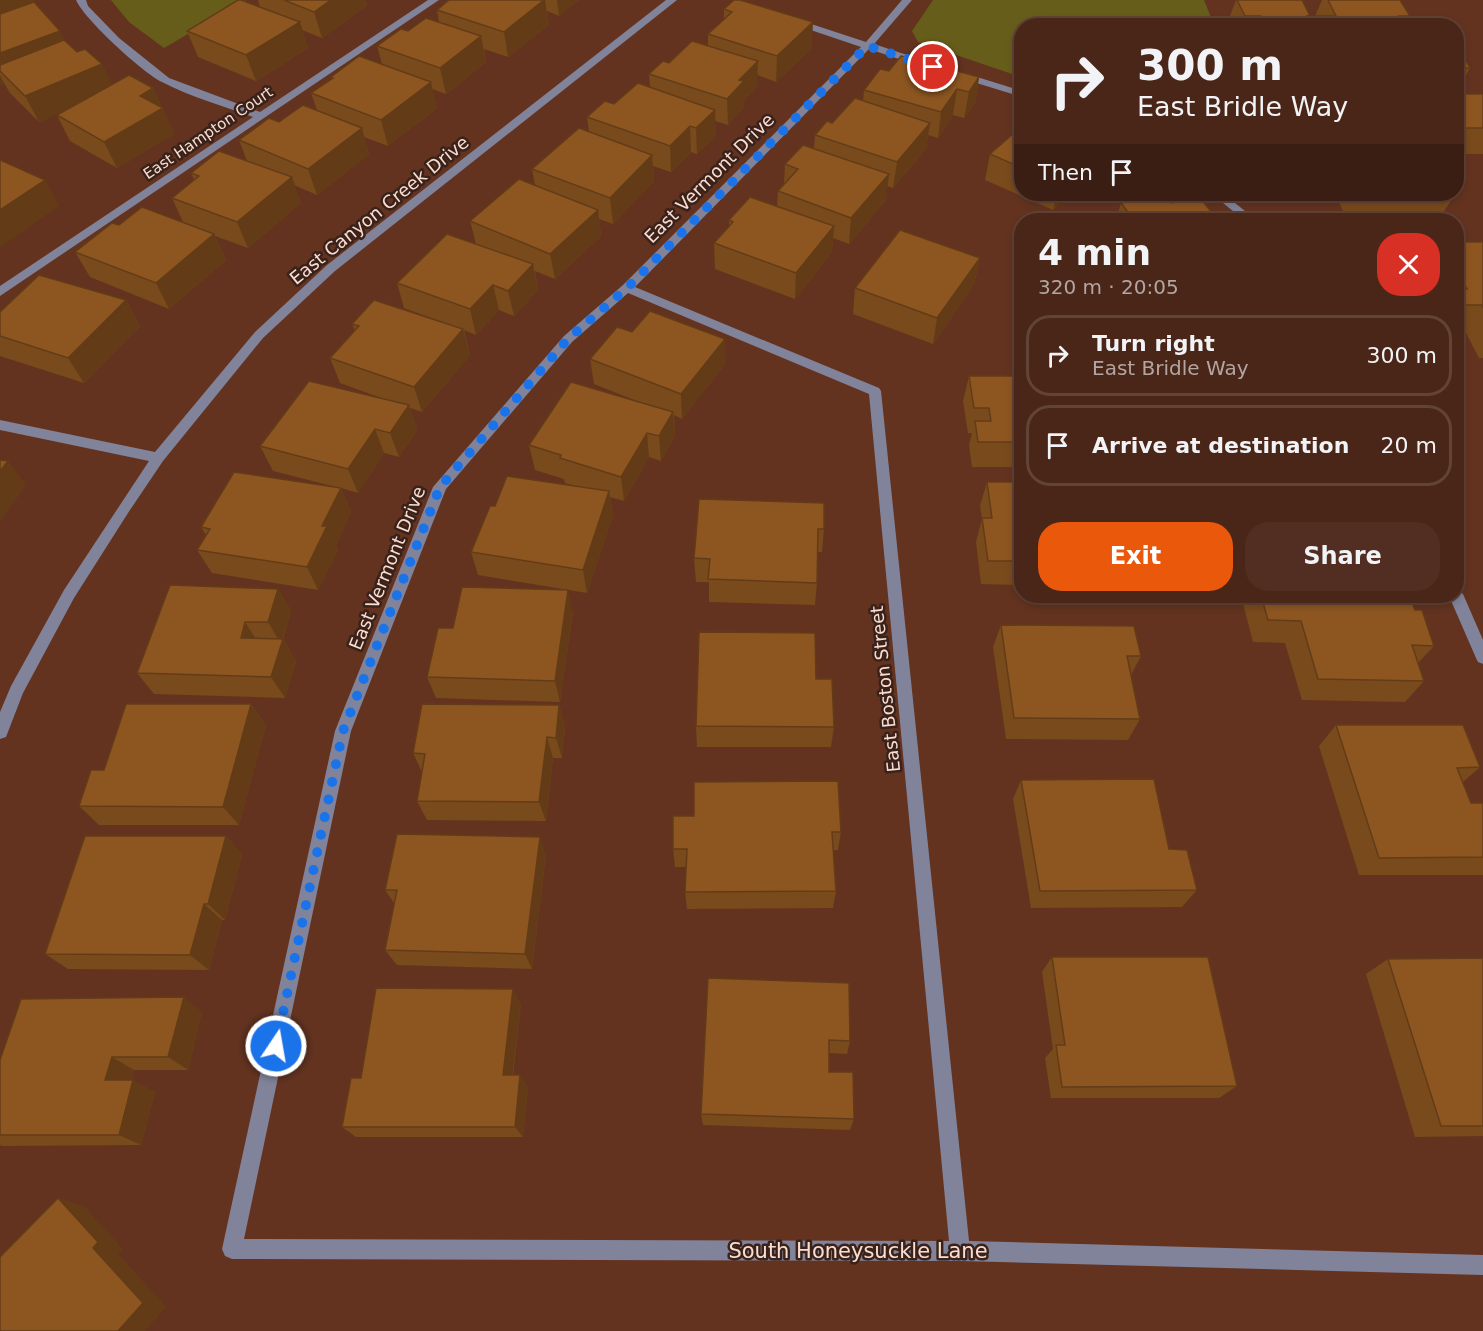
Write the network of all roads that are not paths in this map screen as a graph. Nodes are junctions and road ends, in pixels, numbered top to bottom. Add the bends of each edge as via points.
1 (81, 0) edge
2 (434, 0) edge
3 (672, 0) edge
4 (907, 0) edge
5 (783, 18) edge
6 (867, 46) junction
7 (933, 67) edge
8 (956, 74) edge
9 (1014, 92) edge
10 (260, 116) junction
11 (1227, 201) edge
12 (1241, 213) edge
13 (627, 288) junction
14 (0, 292) edge
15 (0, 425) edge
16 (158, 458) junction
17 (1460, 603) edge
18 (1483, 658) edge
19 (0, 732) edge
20 (232, 1249) joint
21 (960, 1251) junction
22 (1483, 1265) edge

1 - 10 street via 116,40 165,80
2 - 10 street, East Hampton Court
3 - 16 street, East Canyon Creek Drive via 331,268 259,336
4 - 6 street, East Vermont Drive
5 - 6 street
6 - 7 street
6 - 13 street, East Vermont Drive
8 - 9 street
10 - 14 street, East Hampton Court
11 - 12 street
13 - 20 street, East Vermont Drive via 568,339 440,487 343,731
13 - 21 street, East Boston Street via 875,391
15 - 16 street
16 - 19 street, East Canyon Creek Drive via 69,594 16,691
17 - 18 street
20 - 21 street, South Honeysuckle Lane
21 - 22 street, South Honeysuckle Lane

